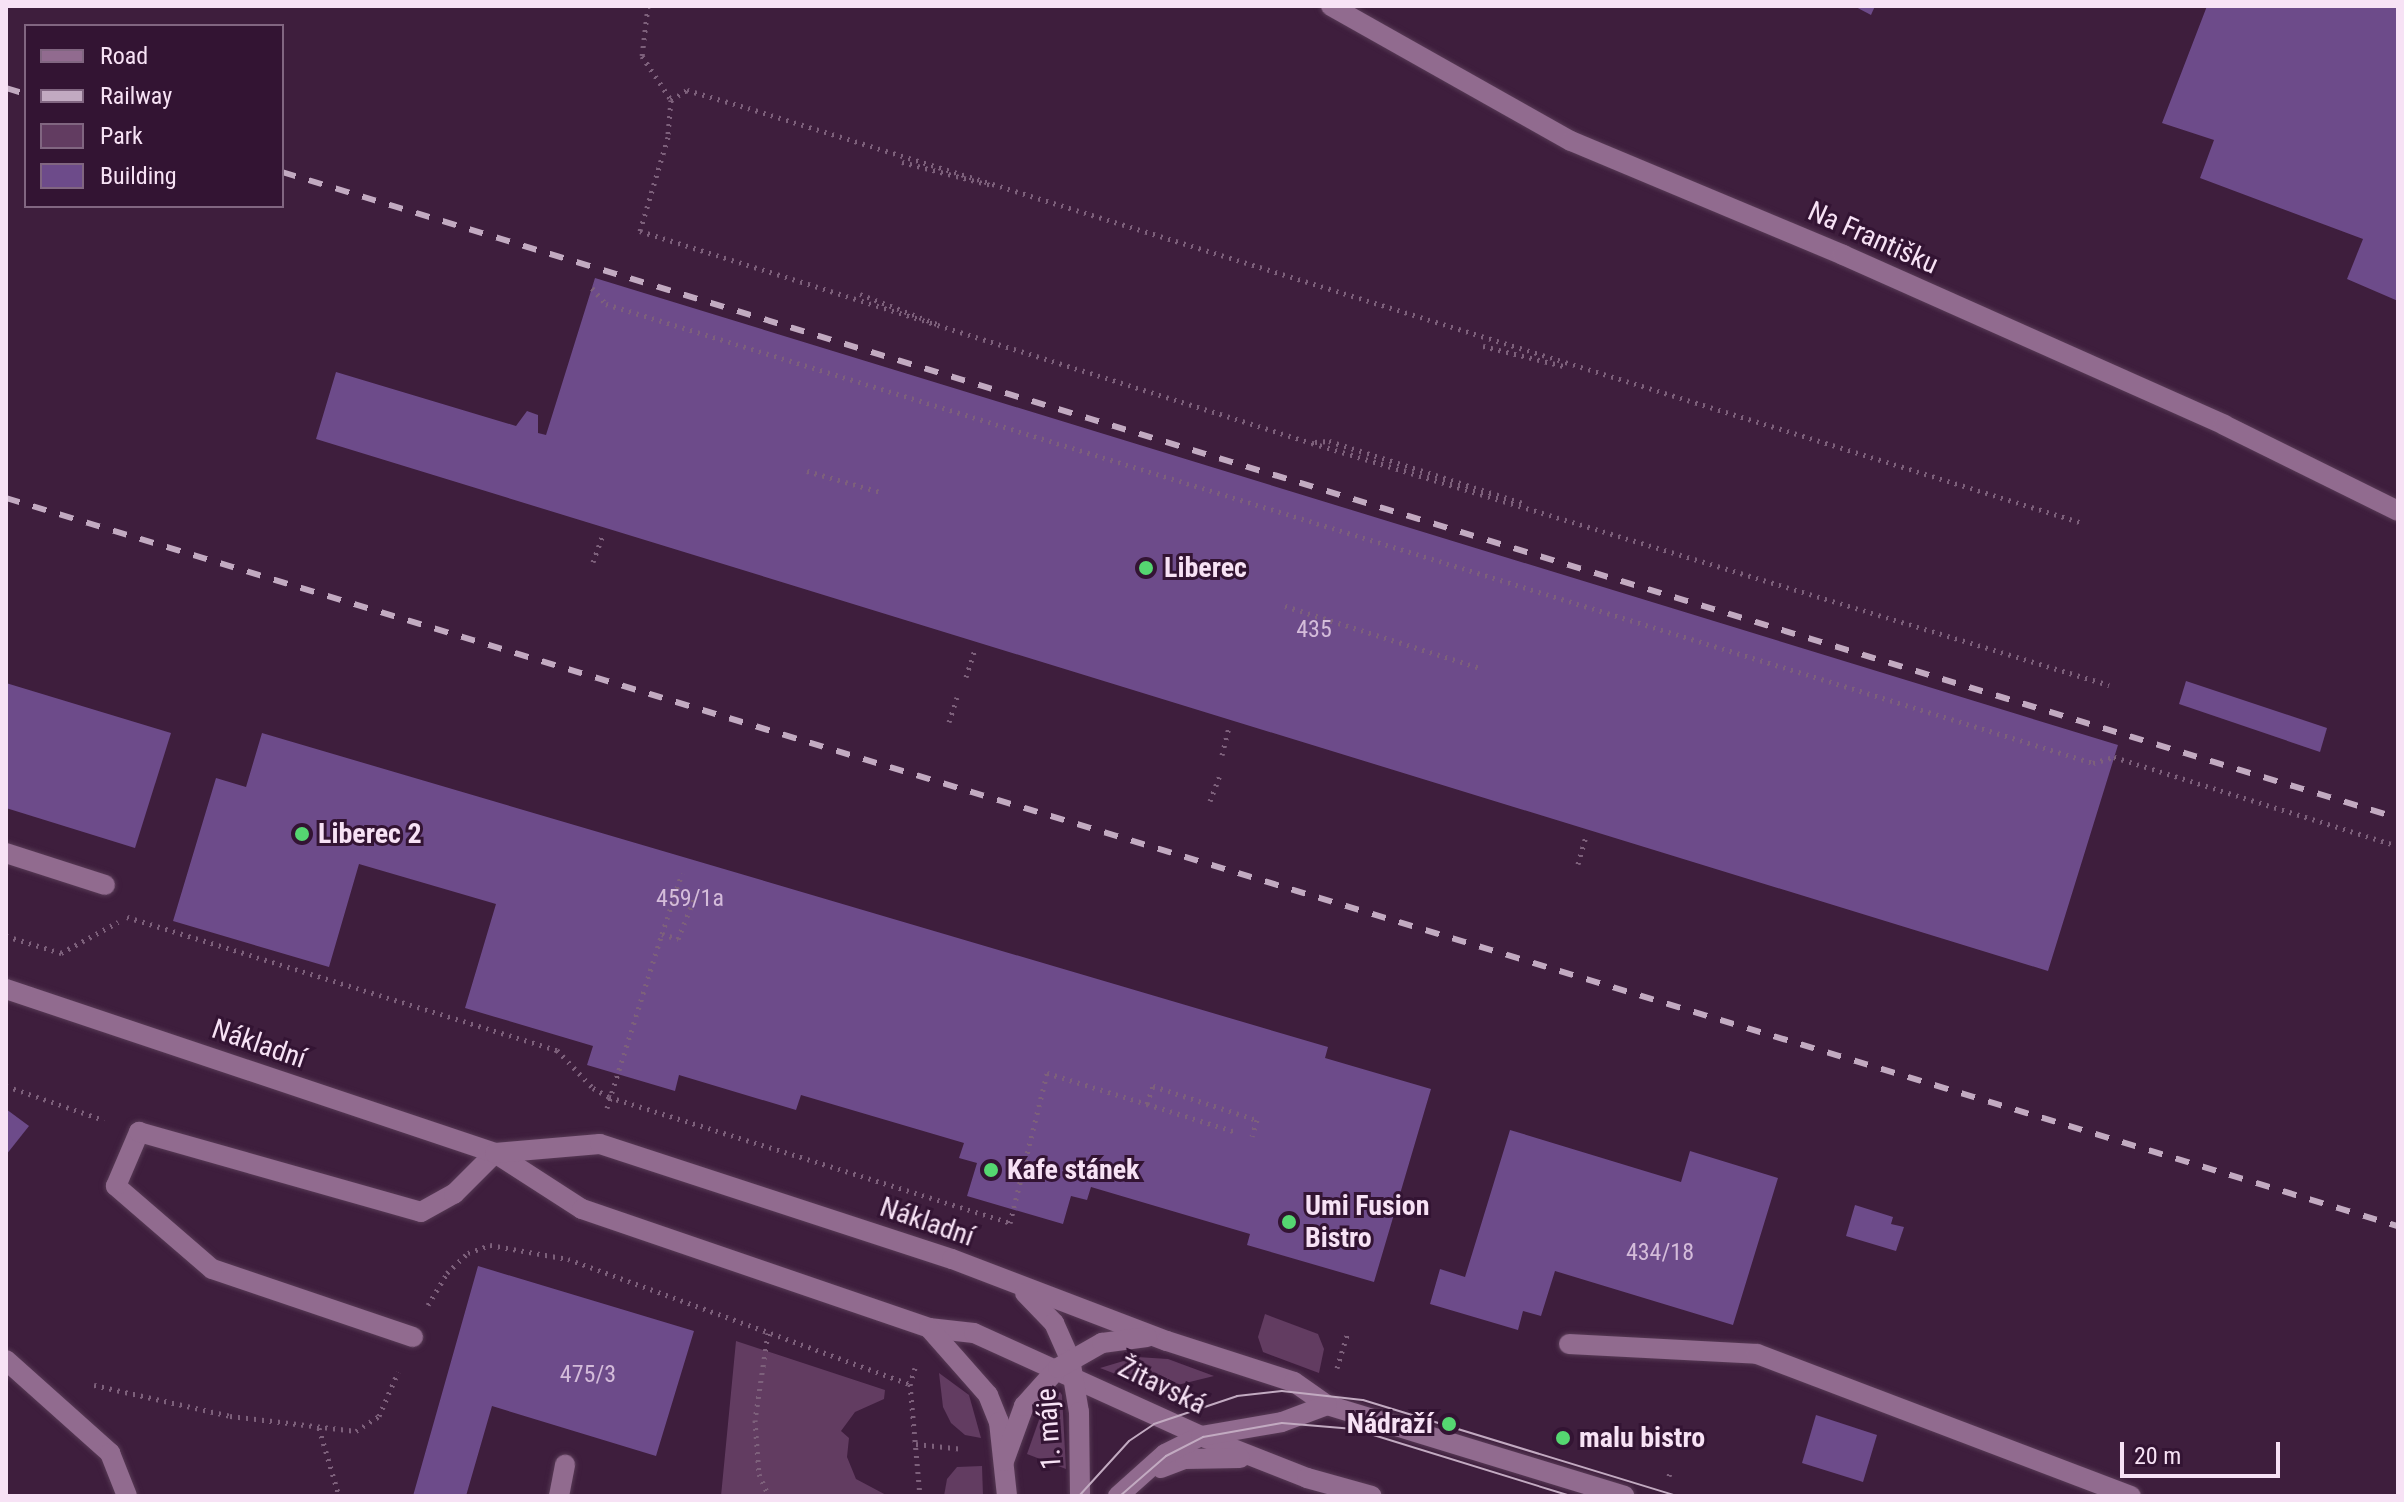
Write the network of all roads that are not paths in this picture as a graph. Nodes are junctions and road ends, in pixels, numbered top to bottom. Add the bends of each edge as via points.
1 (1331, 6) edge
2 (2398, 511) edge
3 (6, 853) edge
4 (105, 885) dead end
5 (6, 989) edge
6 (495, 1153) junction
7 (1002, 1278) junction
8 (929, 1328) junction
9 (413, 1337) road end
10 (1167, 1341) junction
11 (1569, 1344) dead end
12 (6, 1360) edge
13 (1067, 1367) junction
14 (1327, 1405) junction
15 (1201, 1436) junction
16 (1256, 1459) junction
17 (1004, 1461) junction
18 (565, 1465) dead end
19 (127, 1496) edge
20 (559, 1496) edge
21 (1007, 1496) edge
22 (1080, 1496) edge
23 (1119, 1496) edge
24 (1372, 1496) edge
25 (1624, 1496) edge
26 (2131, 1496) edge

1 - 2 street, Na Františku via 1571,141 2196,412
3 - 4 street
5 - 6 street, Nákladní
6 - 7 street, Nákladní via 600,1144
6 - 8 street, Nákladní via 582,1209
6 - 9 street via 454,1194 421,1212 139,1132 116,1186 212,1269
7 - 10 street, Nákladní
7 - 13 street, 1. máje via 1038,1302 1054,1323
8 - 13 street, Žitavská via 974,1333
8 - 17 street, 1. máje via 988,1395 999,1422
10 - 13 street, 1. máje via 1125,1337
10 - 14 street, Nákladní via 1294,1382
11 - 26 street via 1757,1354
12 - 19 street via 110,1453
13 - 15 street, Žitavská
13 - 17 street, 1. máje via 1024,1406
13 - 22 street, 1. máje via 1082,1458
14 - 15 street via 1282,1422
14 - 25 street
15 - 16 street, Žitavská
15 - 23 street via 1165,1454
16 - 23 street via 1185,1459 1159,1468
16 - 24 street, Žitavská
17 - 21 street, 1. máje
18 - 20 street

